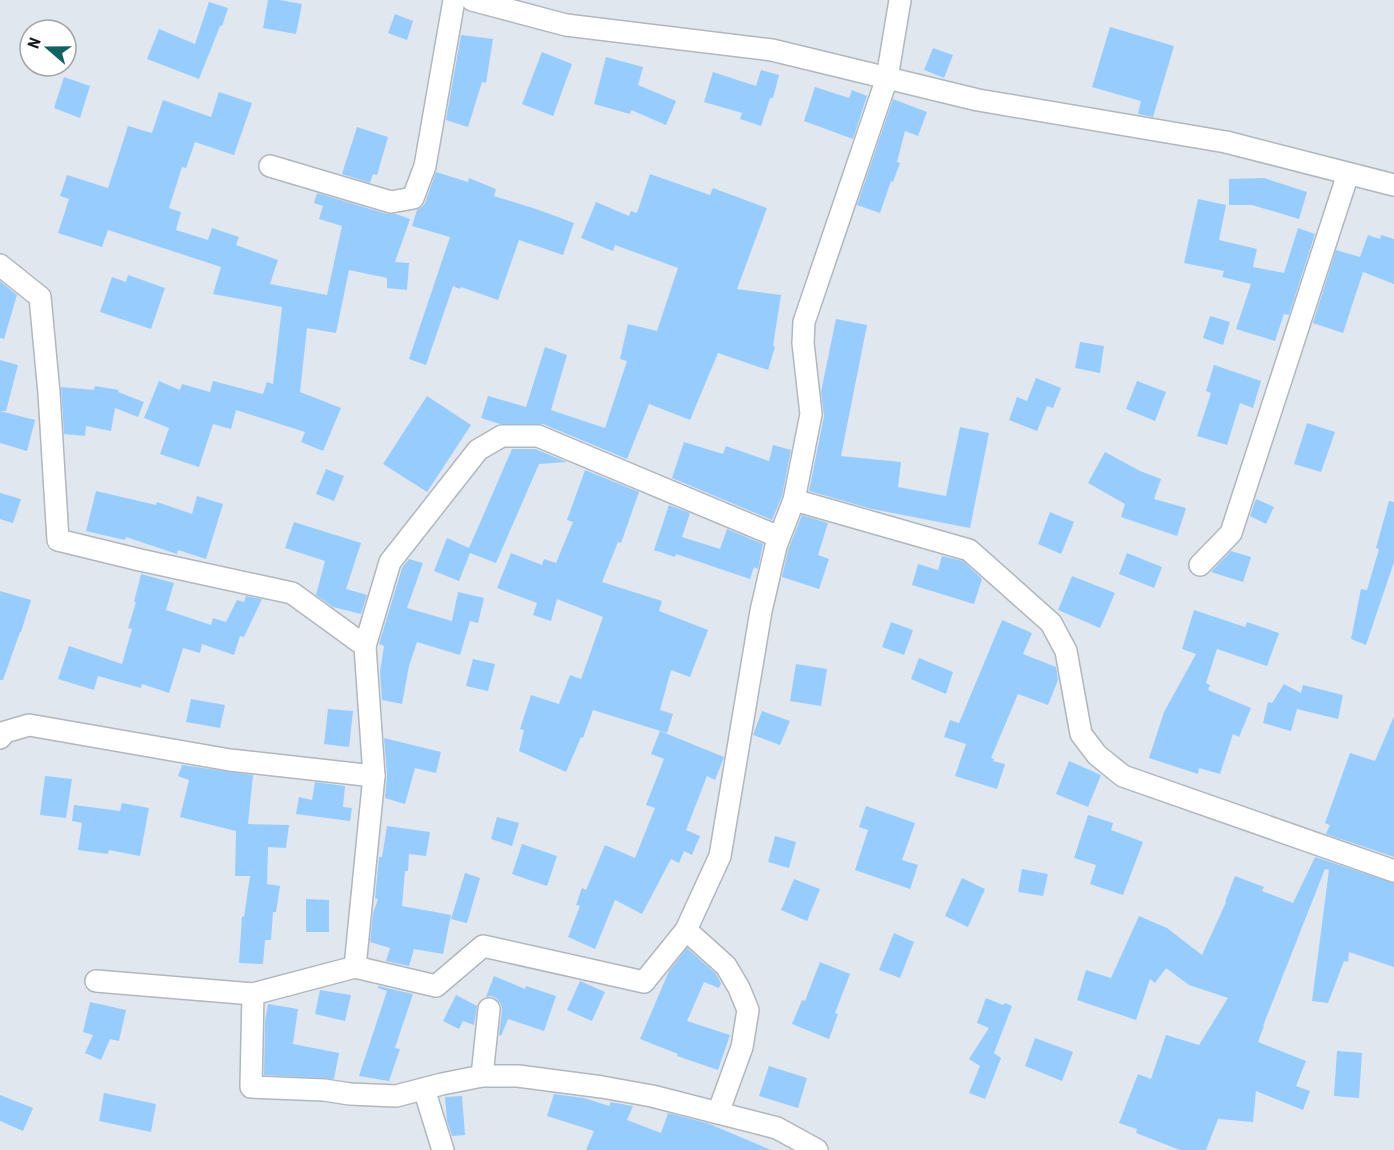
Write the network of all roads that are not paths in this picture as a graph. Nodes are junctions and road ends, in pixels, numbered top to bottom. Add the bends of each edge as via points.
1 (454, 0) edge
2 (472, 0) edge
3 (900, 0) edge
4 (887, 78) junction
5 (270, 166) dead end
6 (1348, 174) junction
7 (1394, 185) edge
8 (0, 265) edge
9 (794, 500) junction
10 (779, 537) junction
11 (1200, 565) dead end
12 (365, 646) junction
13 (2, 732) edge
14 (374, 776) junction
15 (1394, 871) edge
16 (686, 930) junction
17 (355, 967) junction
18 (96, 981) dead end
19 (253, 994) junction
20 (489, 1009) dead end
21 (482, 1076) junction
22 (424, 1089) junction
23 (718, 1113) junction
24 (443, 1150) edge
25 (817, 1150) edge

1 - 5 street via 425,166 413,198 391,202
2 - 4 street via 566,25 772,50
3 - 4 street
4 - 6 street via 978,100 1226,142
4 - 9 street via 804,322 811,414
6 - 7 street
6 - 11 street via 1231,533
8 - 12 street via 40,297 58,540 292,593
9 - 10 street
9 - 15 street via 969,550 1051,623 1066,651 1082,734 1097,755 1124,776
10 - 12 street via 538,436 502,436 478,450 390,562
10 - 16 street via 761,611 720,856
12 - 14 street
13 - 14 street via 29,725 230,760
14 - 17 street
16 - 17 street via 644,982 483,946 436,986
16 - 23 street via 726,966 748,1010 742,1047
17 - 19 street
18 - 19 street
19 - 22 street via 251,1087 396,1096
20 - 21 street
21 - 22 street
21 - 23 street via 518,1076 602,1087
22 - 24 street
23 - 25 street via 777,1128

